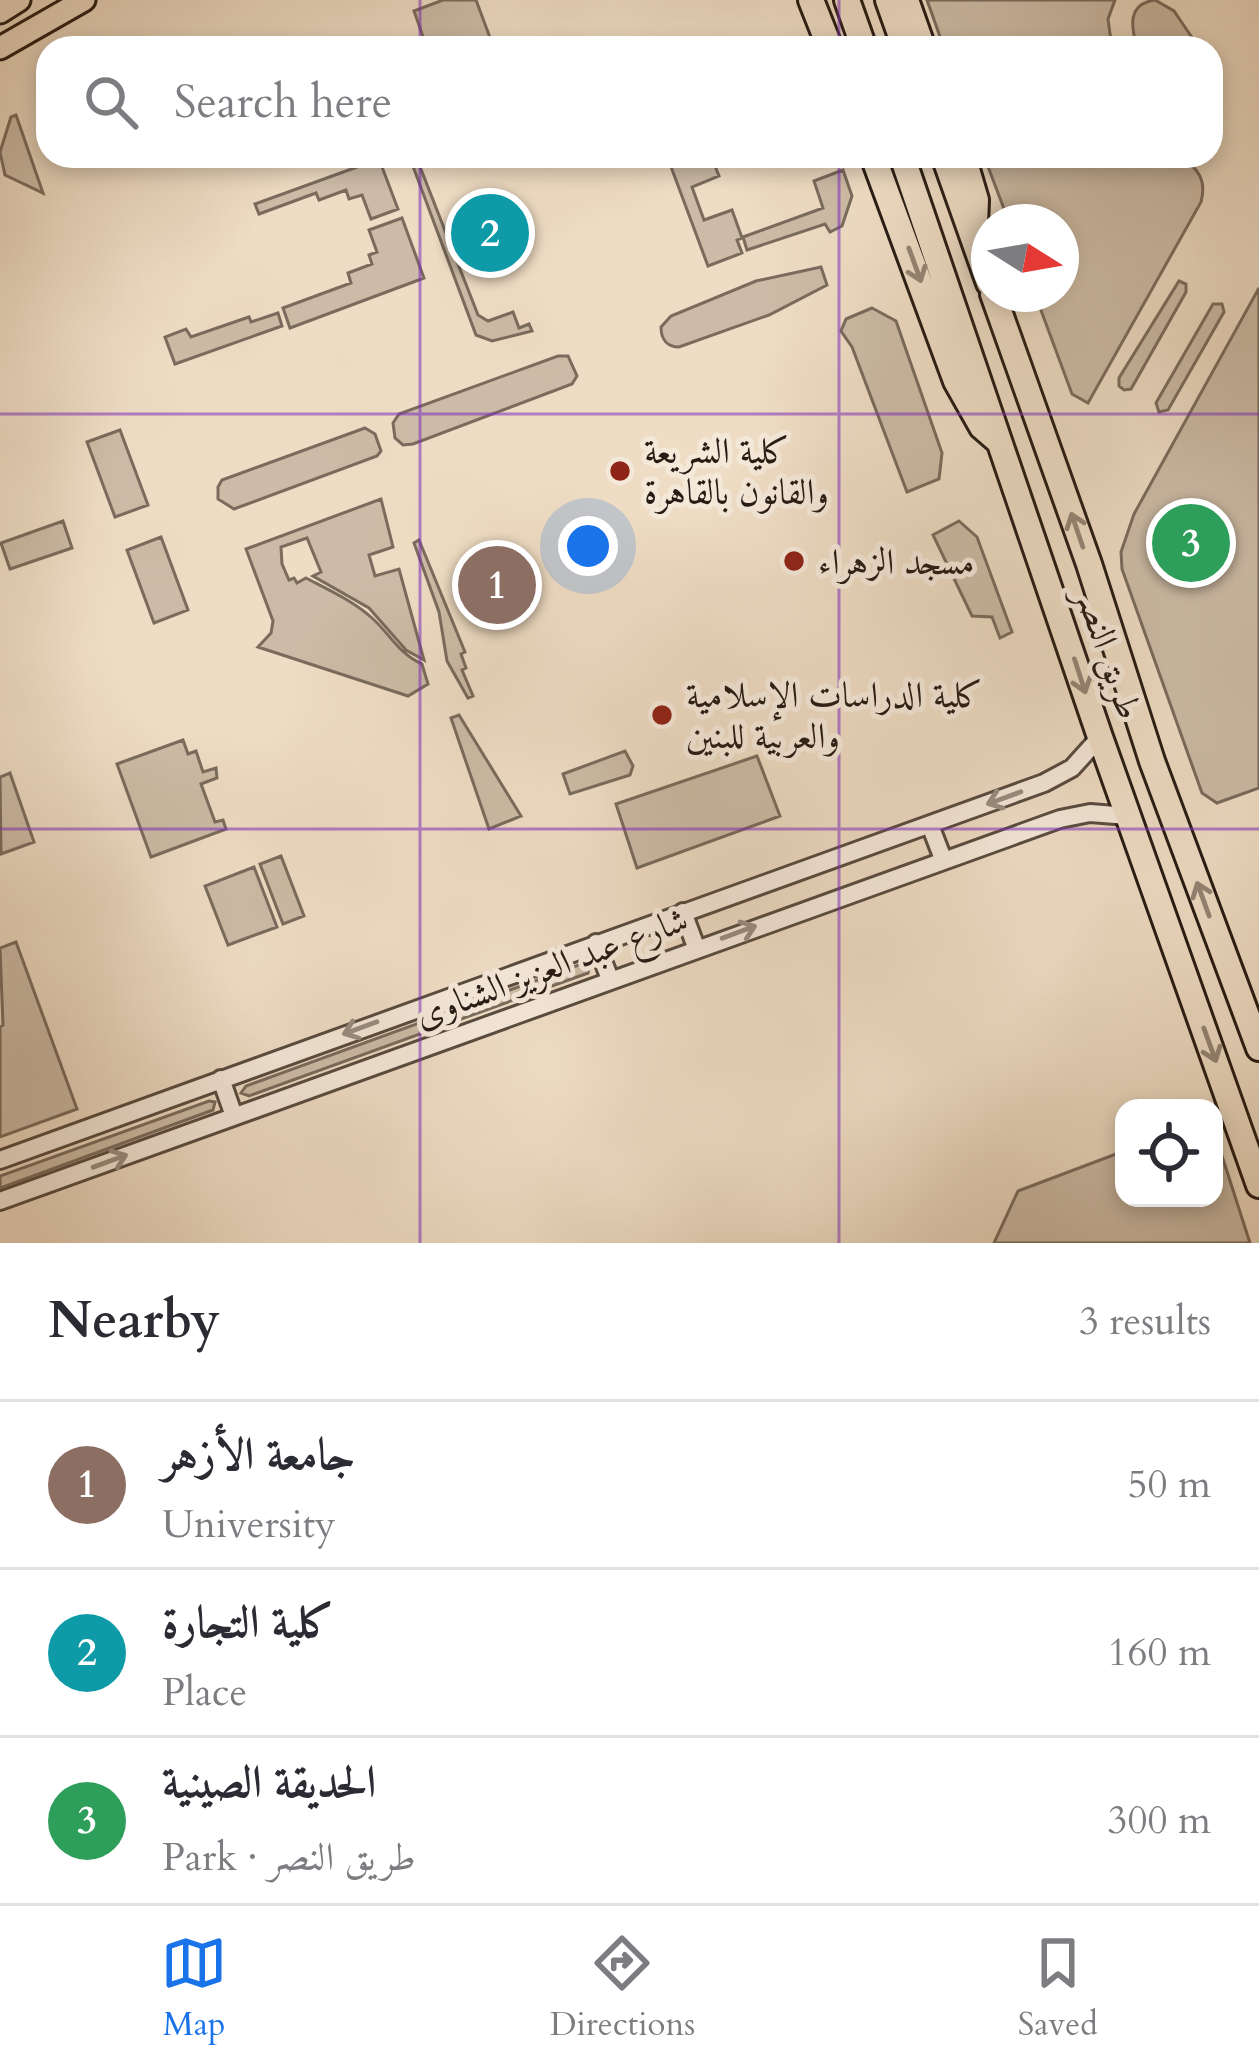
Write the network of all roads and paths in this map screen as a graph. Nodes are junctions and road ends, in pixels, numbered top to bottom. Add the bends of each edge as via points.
1 (19, 0) edge
2 (84, 0) edge
3 (811, 0) edge
4 (847, 0) edge
5 (888, 0) edge
6 (906, 0) edge
7 (0, 12) edge
8 (825, 36) edge
9 (860, 36) edge
10 (901, 36) edge
11 (919, 36) edge
12 (0, 48) edge
13 (877, 168) edge
14 (906, 168) edge
15 (948, 168) edge
16 (966, 168) edge
17 (976, 204) edge
18 (971, 233) edge
19 (999, 312) edge
20 (1004, 445) junction
21 (1100, 736) junction
22 (1128, 816) junction
23 (930, 825) junction
24 (943, 859) junction
25 (806, 870) junction
26 (818, 903) junction
27 (683, 912) junction
28 (596, 943) junction
29 (696, 947) junction
30 (610, 979) junction
31 (1259, 1048) edge
32 (221, 1079) junction
33 (234, 1116) junction
34 (0, 1160) edge
35 (1259, 1185) edge
36 (0, 1201) edge

1 - 7 main road
2 - 12 main road
3 - 8 highway
4 - 9 highway
5 - 10 highway
6 - 11 highway
13 -> 20 highway, طريق النصر via 956,381 982,427
14 - 20 highway
15 - 18 highway
16 - 17 highway
31 -> 19 highway, طريق النصر
20 -> 21 highway, طريق النصر
21 - 22 highway, طريق النصر
21 -> 23 street, شارع عبد العزيز الشناوى via 1054,779
22 - 24 street, شارع عبد العزيز الشناوى via 1078,813
22 -> 35 highway, طريق النصر
23 - 24 street
23 - 25 street, شارع عبد العزيز الشناوى
24 - 26 street, شارع عبد العزيز الشناوى
25 - 26 street
25 - 27 street, شارع عبد العزيز الشناوى
29 -> 26 street, شارع عبد العزيز الشناوى
27 - 28 street, شارع عبد العزيز الشناوى
27 - 29 street
28 - 30 street
28 -> 32 street, شارع عبد العزيز الشناوى
29 - 30 street, شارع عبد العزيز الشناوى
30 - 33 street, شارع عبد العزيز الشناوى
32 - 33 street
32 - 34 street, شارع عبد العزيز الشناوى
36 -> 33 street, شارع عبد العزيز الشناوى

